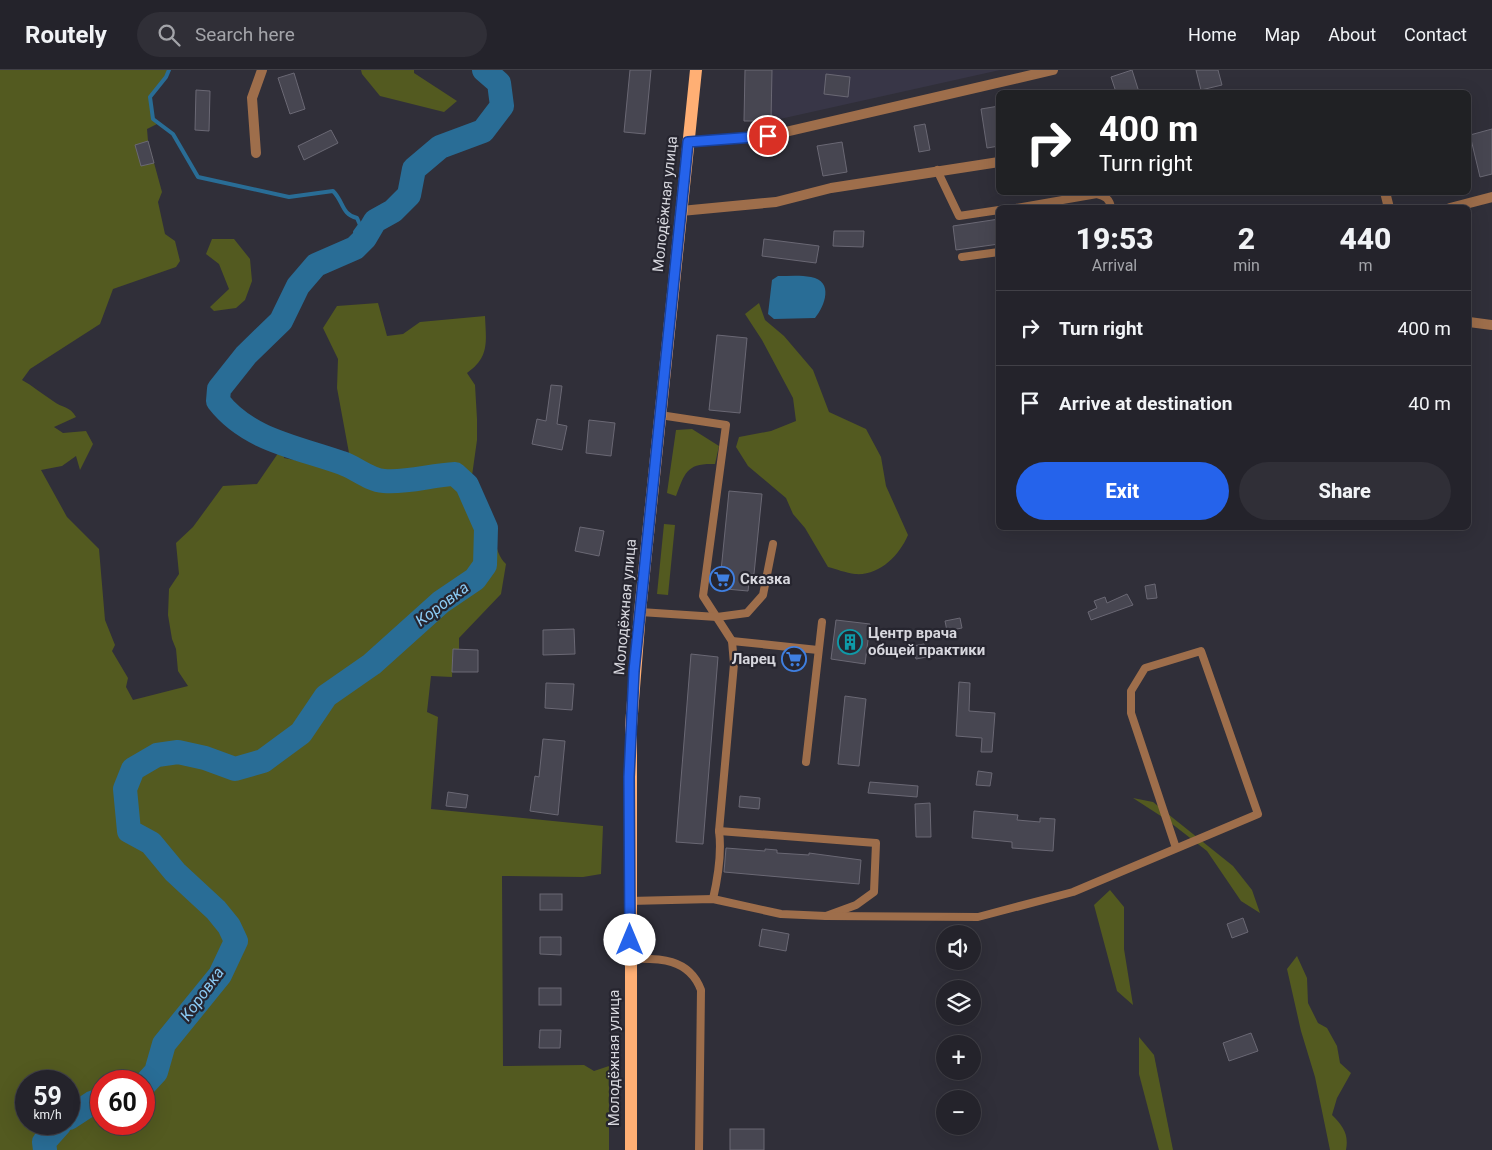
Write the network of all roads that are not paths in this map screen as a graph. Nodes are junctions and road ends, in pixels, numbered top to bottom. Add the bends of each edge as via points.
1 (262, 70) edge
2 (696, 70) edge
3 (1053, 70) edge
4 (688, 142) junction
5 (256, 153) dead end
6 (996, 162) edge
7 (937, 170) junction
8 (1072, 195) edge
9 (1100, 195) edge
10 (1492, 197) edge
11 (1029, 205) edge
12 (1110, 205) edge
13 (1461, 205) edge
14 (996, 210) edge
15 (681, 211) junction
16 (996, 252) edge
17 (962, 257) dead end
18 (1471, 322) edge
19 (1492, 325) edge
20 (660, 415) junction
21 (774, 544) dead end
22 (640, 612) junction
23 (716, 617) junction
24 (822, 622) dead end
25 (732, 641) junction
26 (818, 650) junction
27 (806, 762) dead end
28 (719, 831) junction
29 (1176, 848) junction
30 (713, 899) junction
31 (629, 901) junction
32 (826, 916) junction
33 (630, 959) junction
34 (631, 1150) edge
35 (698, 1150) edge

1 - 5 street via 252,98
2 - 4 main road, Молодёжная улица
3 - 4 street via 768,136
4 - 15 main road, Молодёжная улица
6 - 7 street
7 - 14 lane via 959,216
7 - 15 street via 831,188 776,202
8 - 11 lane
9 - 12 lane
10 - 13 street
15 - 20 main road, Молодёжная улица
16 - 17 lane
18 - 19 street
20 - 22 main road, Молодёжная улица
20 - 23 lane via 726,425 703,596
21 - 23 lane via 763,595 747,612
22 - 23 lane
22 - 31 main road, Молодёжная улица via 631,726
23 - 25 lane
24 - 26 lane
25 - 26 lane
25 - 28 lane via 734,664
26 - 27 lane
28 - 30 lane
28 - 32 lane via 876,844 874,892 856,905
29 - 29 lane via 1258,814 1201,651 1145,668 1131,691 1131,713
29 - 32 lane via 1073,892 978,917
30 - 31 lane
30 - 32 lane via 780,914
31 - 33 main road, Молодёжная улица
33 - 34 main road, Молодёжная улица
33 - 35 lane via 673,961 692,973 702,990

